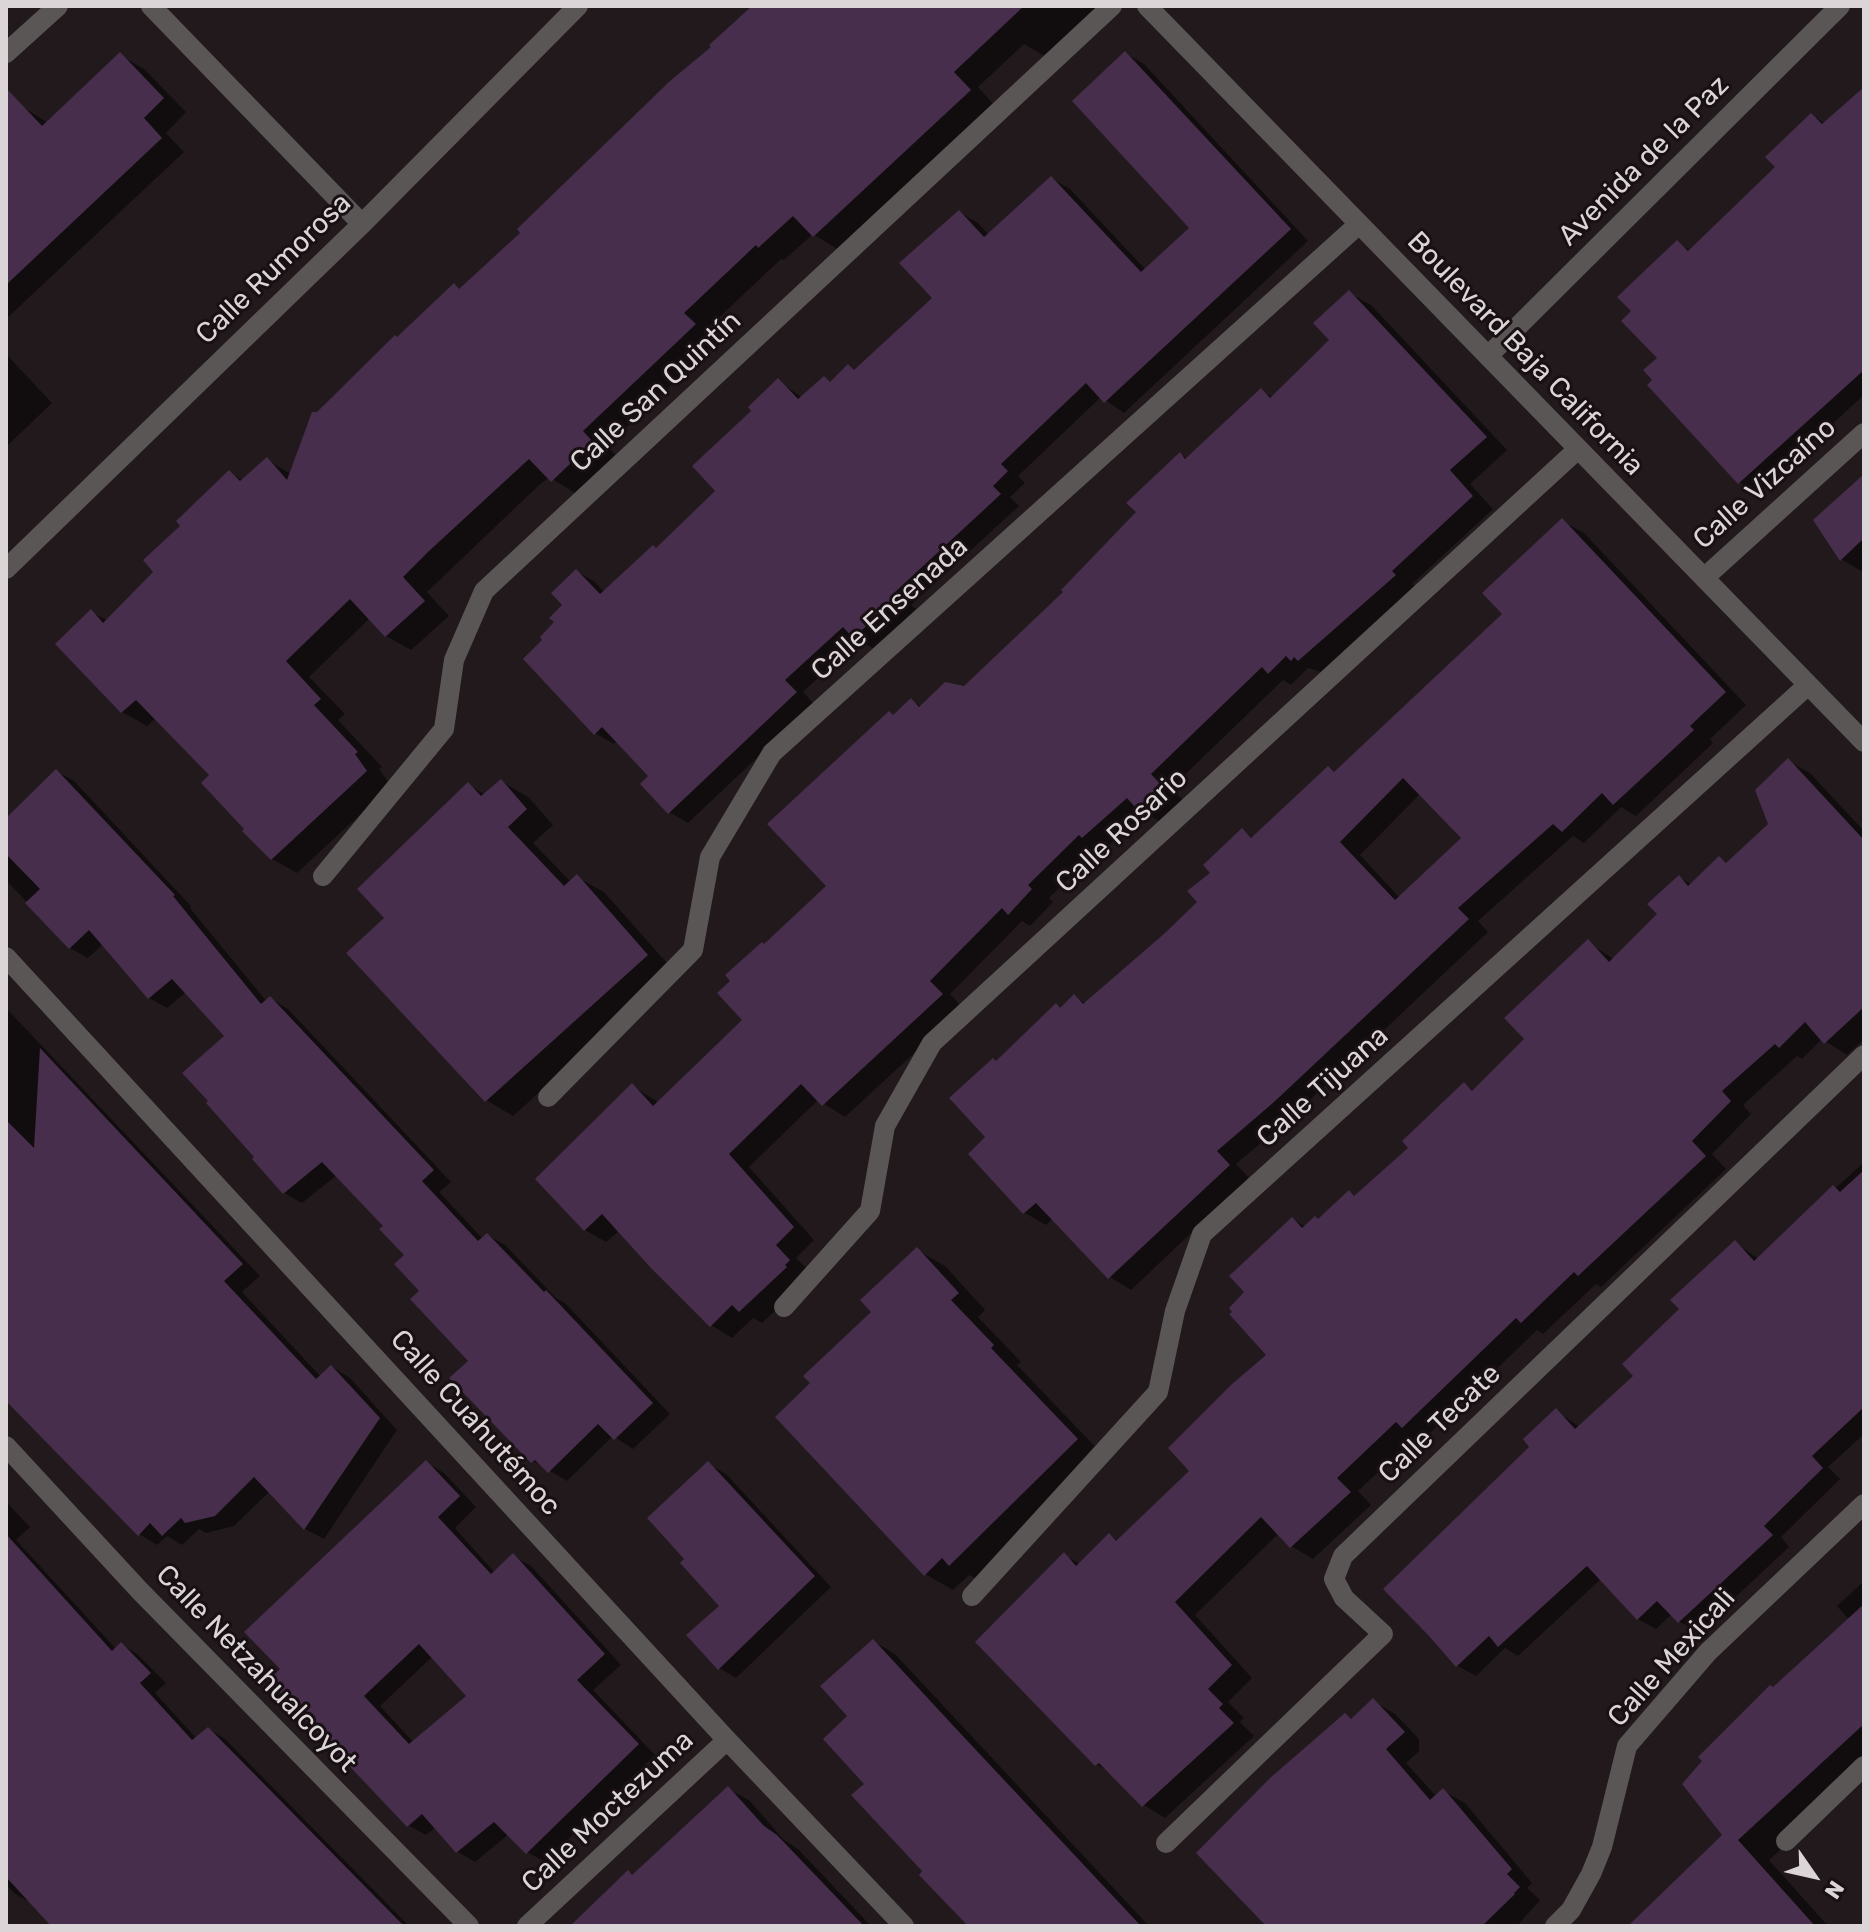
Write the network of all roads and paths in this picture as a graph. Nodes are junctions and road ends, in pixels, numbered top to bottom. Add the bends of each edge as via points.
1 (58, 6) edge
2 (151, 6) edge
3 (578, 6) edge
4 (1112, 6) edge
5 (1147, 6) edge
6 (1840, 6) edge
7 (6, 53) edge
8 (362, 224) junction
9 (1359, 224) junction
10 (1488, 356) junction
11 (1864, 433) edge
12 (1578, 449) junction
13 (6, 569) edge
14 (1704, 578) junction
15 (1808, 685) junction
16 (1864, 742) edge
17 (323, 876) dead end
18 (6, 957) edge
19 (1864, 1055) edge
20 (548, 1097) dead end
21 (784, 1307) dead end
22 (6, 1446) edge
23 (1864, 1504) edge
24 (972, 1596) dead end
25 (727, 1740) junction
26 (1864, 1766) edge
27 (1786, 1841) dead end
28 (1166, 1843) dead end
29 (469, 1926) edge
30 (527, 1926) edge
31 (904, 1926) edge
32 (1555, 1926) edge

1 - 7 street
2 - 8 street
3 - 8 street, Calle Rumorosa
4 - 17 street, Calle San Quintín via 484,591 454,660 444,729
5 - 9 street, Boulevard Baja California
6 - 10 street, Avenida de la Paz
8 - 13 street, Calle Rumorosa
9 - 10 street, Boulevard Baja California
9 - 20 street, Calle Ensenada via 772,753 710,857 693,950
10 - 12 street, Boulevard Baja California
11 - 14 street, Calle Vizcaíno
12 - 14 street, Boulevard Baja California
12 - 21 street, Calle Rosario via 932,1043 885,1126 870,1211
14 - 15 street, Boulevard Baja California
15 - 16 street, Boulevard Baja California
15 - 24 street, Calle Tijuana via 1202,1234 1175,1311 1158,1392
18 - 25 street, Calle Cuahutémoc
19 - 28 street, Calle Tecate via 1343,1556 1334,1579 1344,1598 1383,1634
22 - 29 street, Calle Netzahualcoyot via 140,1591
23 - 32 street, Calle Mexicali via 1708,1652 1627,1746 1602,1847 1571,1910
25 - 30 street, Calle Moctezuma
25 - 31 street, Calle Cuahutémoc
26 - 27 street

